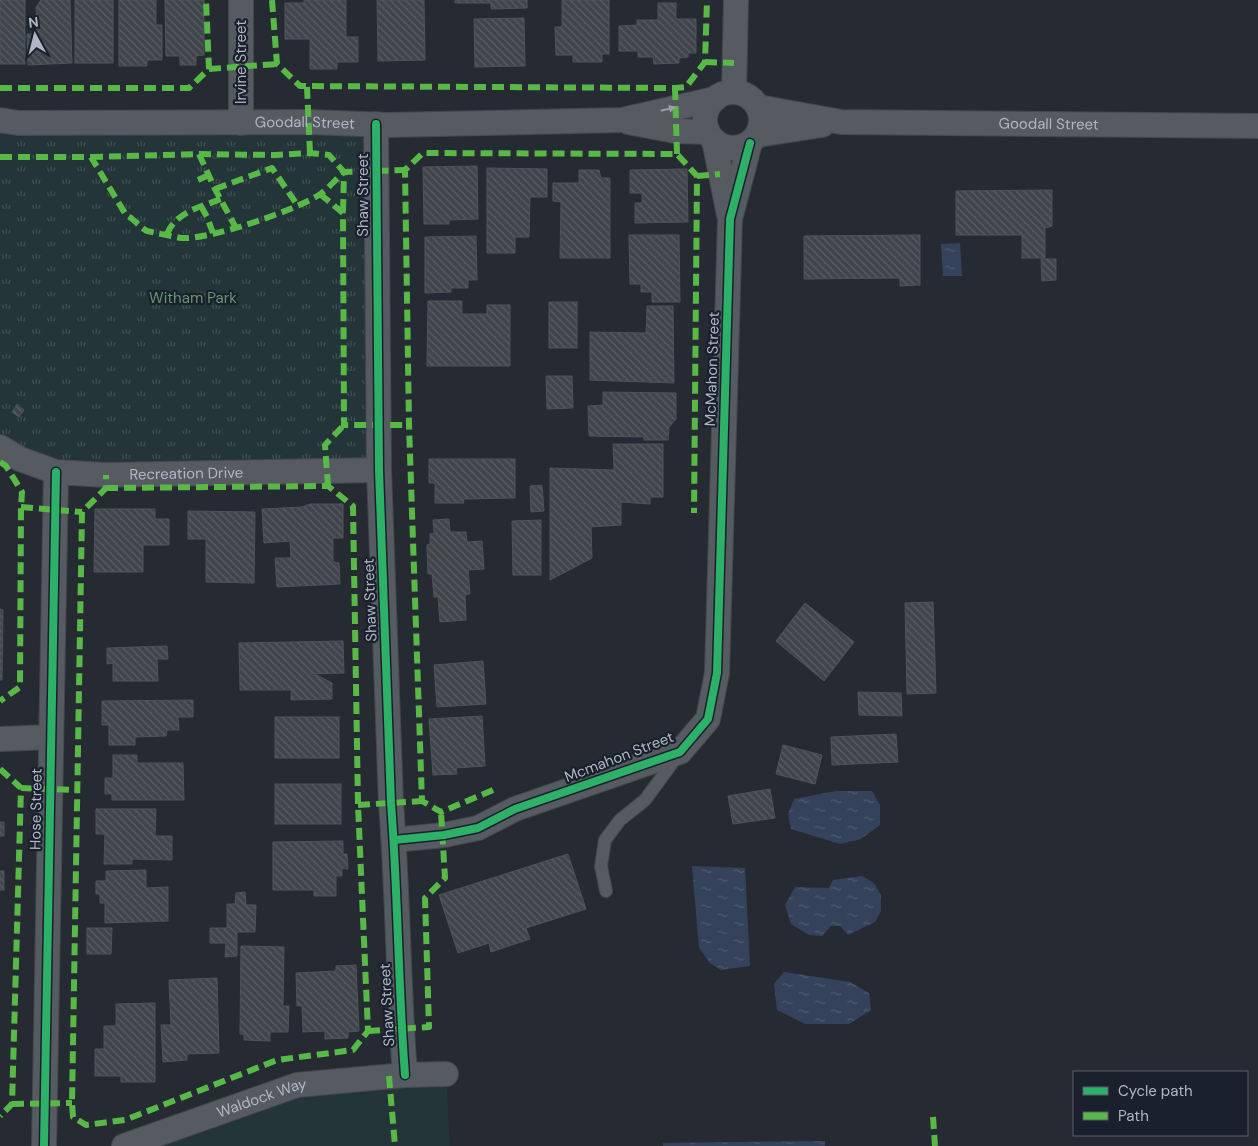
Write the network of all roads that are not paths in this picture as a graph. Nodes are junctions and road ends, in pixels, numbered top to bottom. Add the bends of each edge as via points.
1 (241, 0) edge
2 (736, 0) edge
3 (724, 96) junction
4 (758, 108) junction
5 (622, 120) junction
6 (841, 122) junction
7 (241, 123) junction
8 (6, 124) edge
9 (376, 124) junction
10 (1258, 126) edge
11 (711, 136) junction
12 (754, 139) junction
13 (730, 219) junction
14 (0, 447) edge
15 (379, 470) junction
16 (56, 472) junction
17 (722, 519) joint
18 (51, 737) junction
19 (0, 739) edge
20 (680, 752) junction
21 (394, 840) junction
22 (606, 891) dead end
23 (446, 1074) dead end
24 (405, 1075) junction
25 (44, 1146) edge
26 (124, 1146) edge

1 - 7 street, Irvine Street
2 - 3 street
3 - 4 street via 748,97
5 -> 3 street, Goodall Street
3 - 11 street via 709,106 706,115 705,124
4 - 6 street
4 - 12 street via 761,126
5 - 9 street, Goodall Street
5 - 11 street, Goodall Street
6 - 10 street, Goodall Street
6 - 12 street
7 - 8 street, Goodall Street
7 - 9 street, Goodall Street
9 - 15 street, Shaw Street
11 - 12 street via 725,147 738,148
11 - 13 street
12 - 13 street
13 - 17 street, McMahon Street
14 - 16 street, Recreation Drive via 20,459
15 - 16 street, Recreation Drive via 106,476
15 - 21 street, Shaw Street
16 - 18 street, Hose Street
17 - 20 street, Mcmahon Street via 717,673 708,719
18 - 19 street
18 - 25 street, Hose Street
20 - 21 street, Mcmahon Street via 515,809 478,828
20 - 22 lane via 644,800 620,820 605,840 601,866
21 - 24 street, Shaw Street
23 - 24 street, Waldock Way
24 - 26 street, Waldock Way via 297,1085

